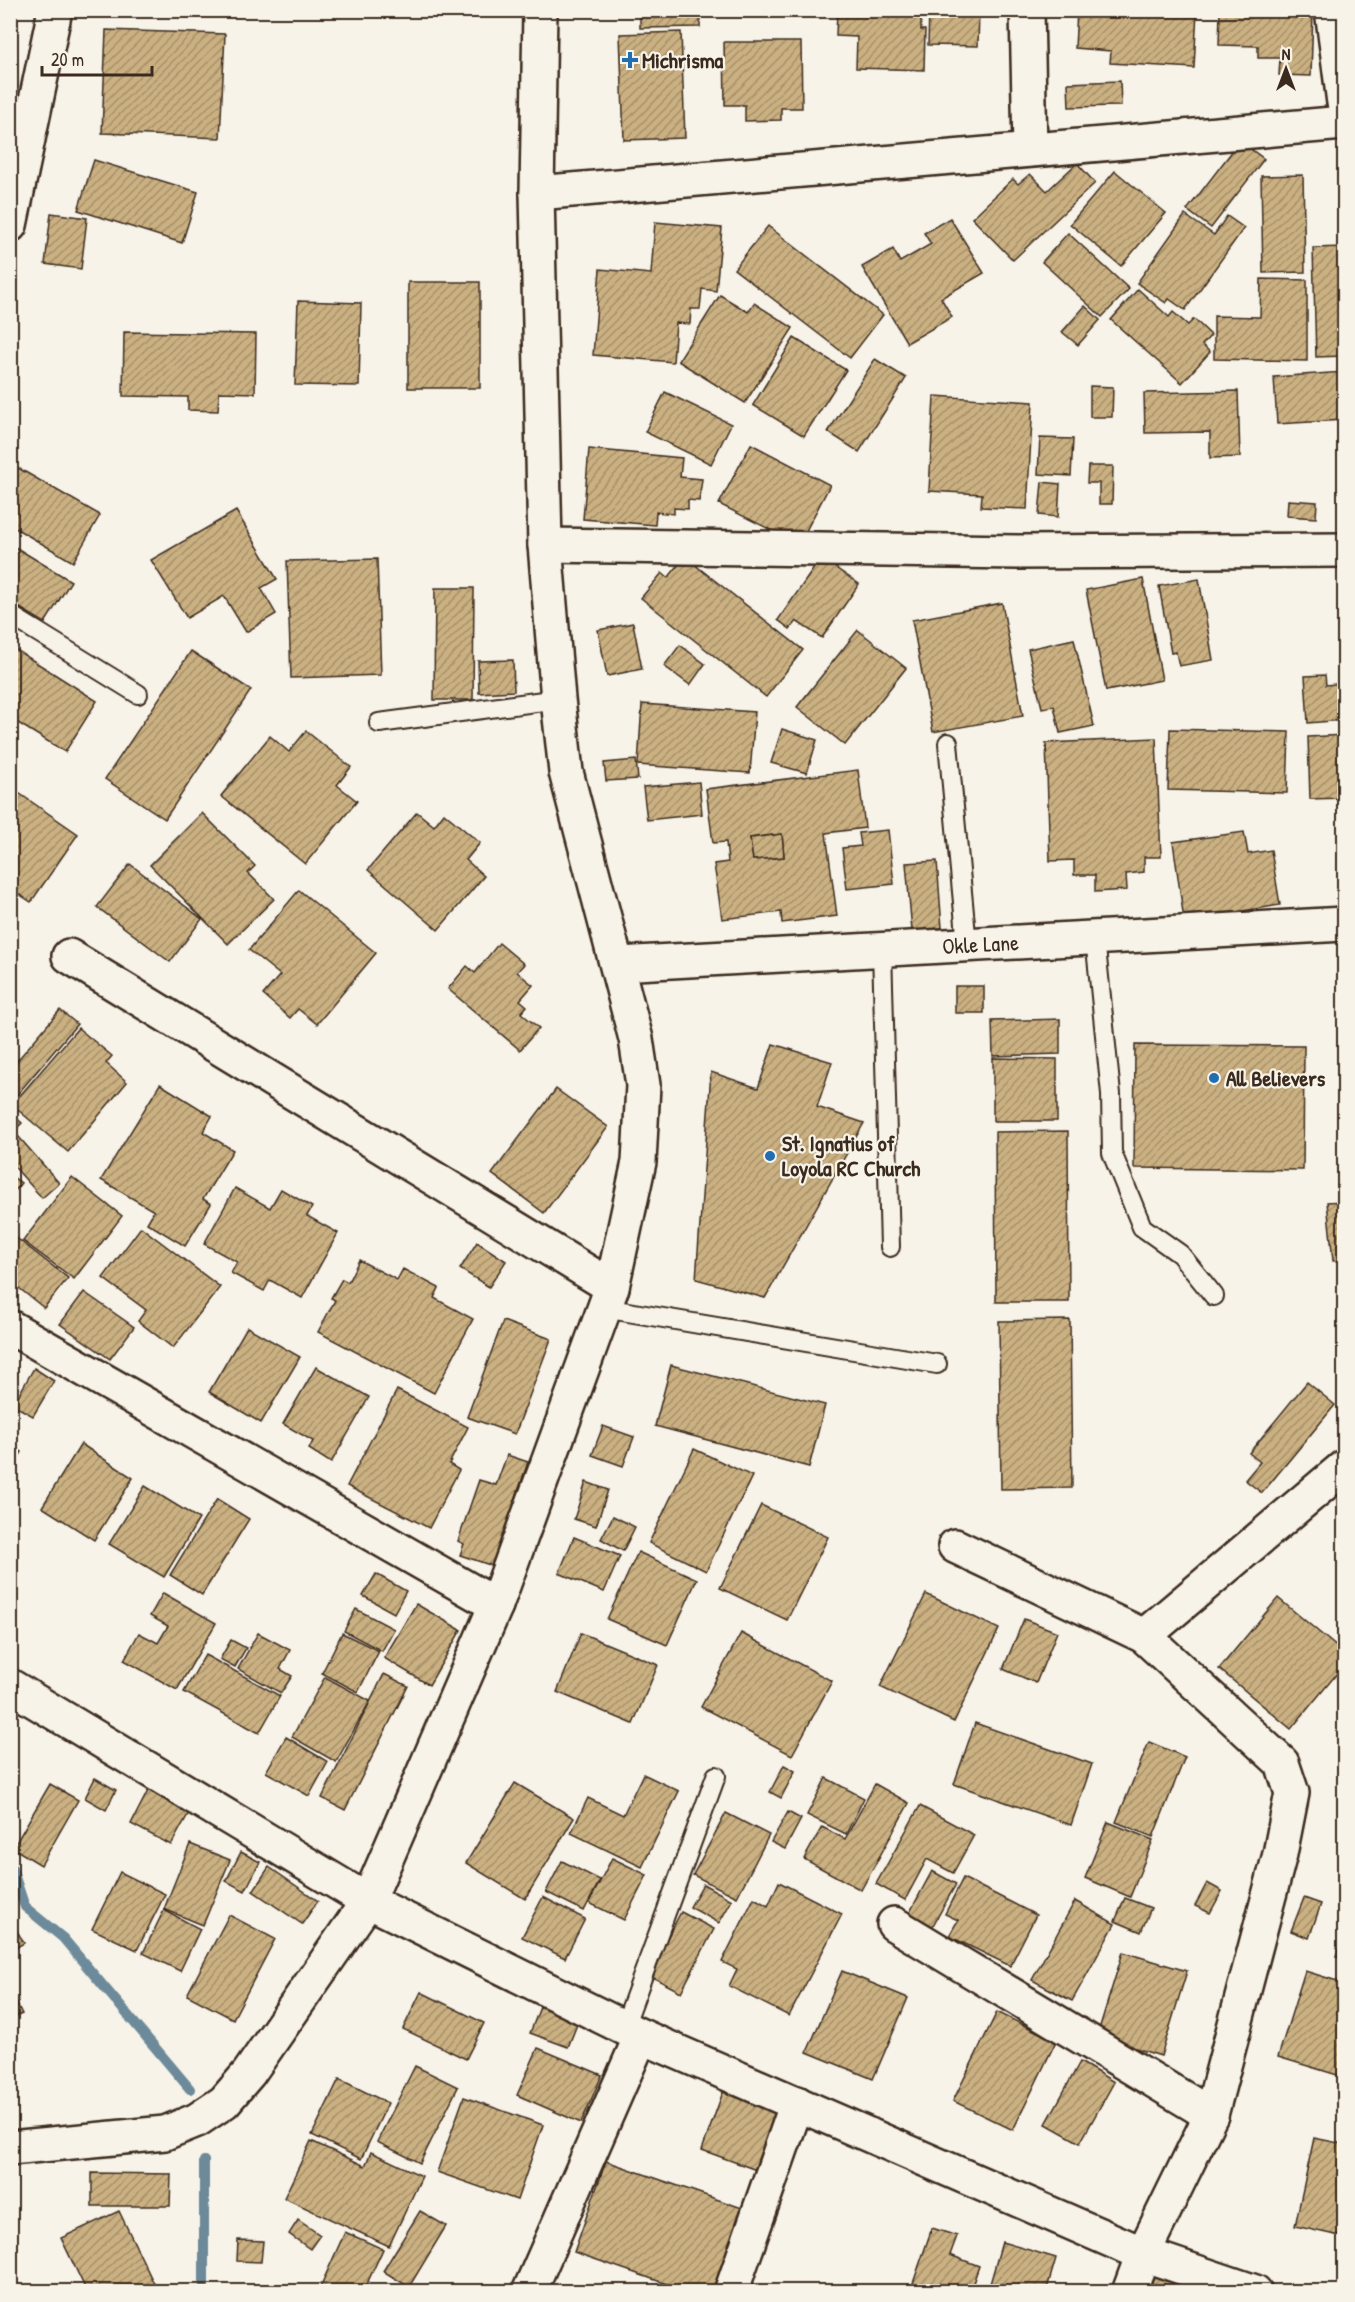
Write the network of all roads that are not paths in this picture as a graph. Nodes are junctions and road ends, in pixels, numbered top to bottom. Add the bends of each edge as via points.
1 (55, 10) edge
2 (540, 10) edge
3 (1027, 10) edge
4 (1332, 10) edge
5 (1344, 103) edge
6 (1344, 123) edge
7 (1030, 149) junction
8 (537, 193) junction
9 (10, 225) edge
10 (545, 545) junction
11 (1344, 550) edge
12 (10, 615) edge
13 (138, 694) dead end
14 (558, 699) junction
15 (379, 723) dead end
16 (948, 743) dead end
17 (1344, 924) edge
18 (1095, 938) junction
19 (967, 945) junction
20 (882, 950) junction
21 (69, 956) dead end
22 (618, 964) junction
23 (890, 1247) dead end
24 (1214, 1296) dead end
25 (608, 1298) junction
26 (10, 1327) edge
27 (937, 1364) dead end
28 (1344, 1467) edge
29 (955, 1546) dead end
30 (496, 1605) junction
31 (1144, 1636) junction
32 (10, 1686) edge
33 (716, 1776) dead end
34 (368, 1901) junction
35 (894, 1924) dead end
36 (632, 2032) junction
37 (797, 2103) junction
38 (1211, 2115) junction
39 (10, 2148) edge
40 (1143, 2254) junction
41 (529, 2292) edge
42 (731, 2292) edge
43 (1129, 2292) edge
44 (1255, 2292) edge

1 - 9 street
2 - 8 street
3 - 7 street
4 - 5 street
6 - 7 street
7 - 8 street
8 - 10 street
10 - 11 street via 1017,552
10 - 14 street
12 - 13 lane
14 - 15 lane
14 - 22 street via 566,772
16 - 19 lane
17 - 18 street, Okle Lane
18 - 19 street, Okle Lane
18 - 24 lane via 1111,1094 1112,1153 1142,1227 1180,1254
19 - 20 street, Okle Lane
20 - 22 street, Okle Lane
20 - 23 lane
21 - 25 street
22 - 25 street via 643,1085 639,1162
25 - 27 lane
25 - 30 street
26 - 30 street
28 - 31 street
29 - 31 street
30 - 34 street
31 - 38 street via 1282,1763 1292,1793 1280,1854
32 - 34 street
33 - 36 lane
34 - 36 street
34 - 39 street via 249,2073 224,2102 197,2120 165,2133
35 - 38 street
36 - 37 street
36 - 41 street
37 - 40 street
37 - 42 street
38 - 40 street
40 - 43 street
40 - 44 street

